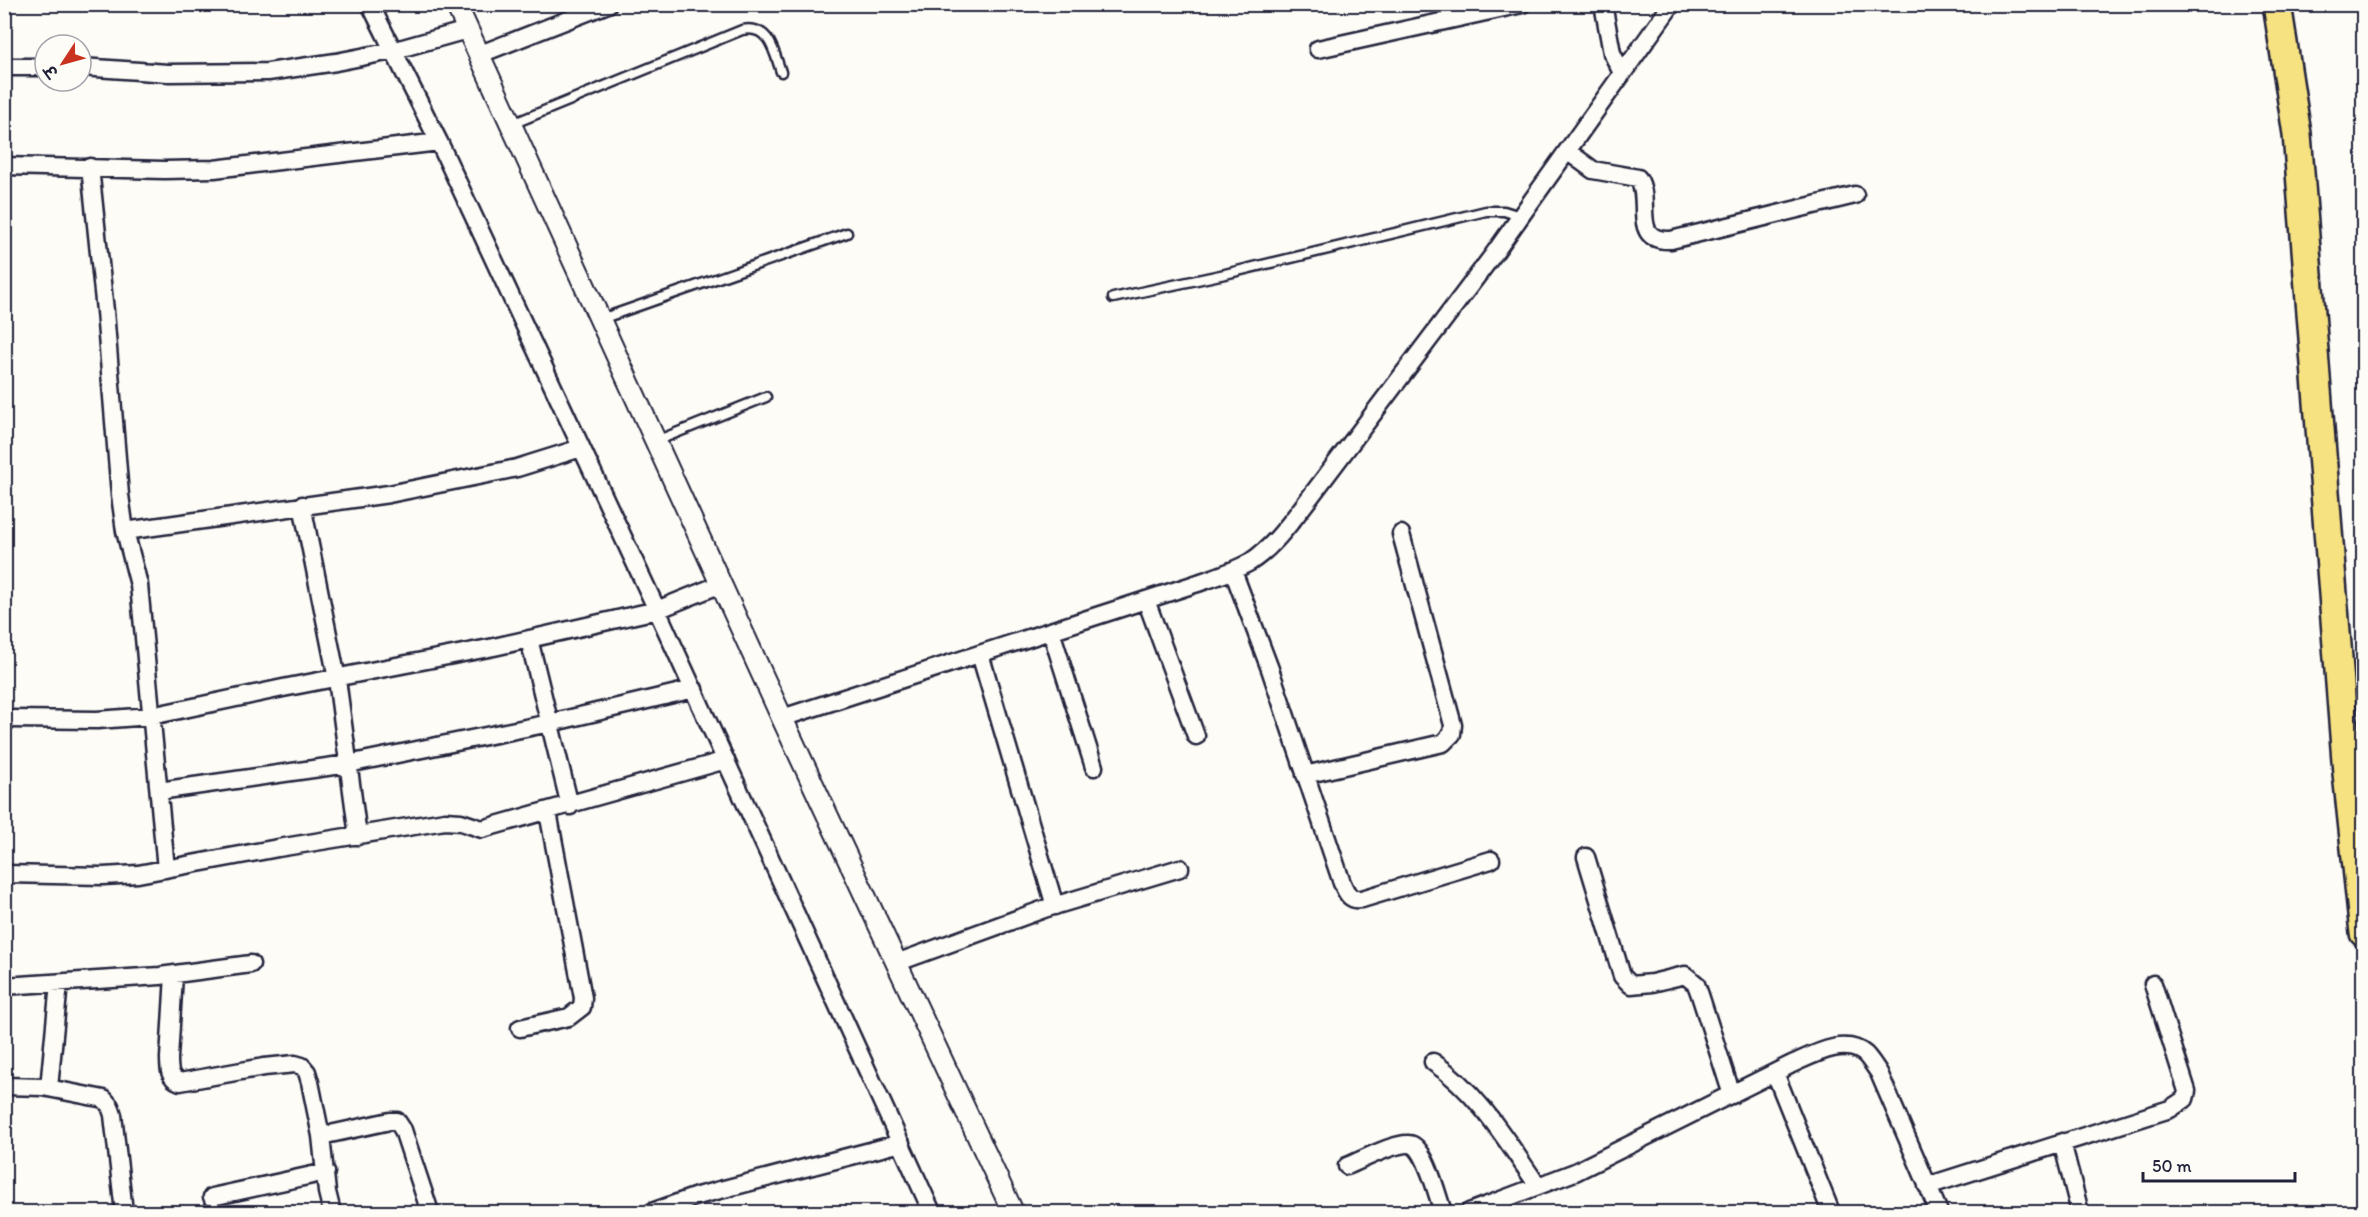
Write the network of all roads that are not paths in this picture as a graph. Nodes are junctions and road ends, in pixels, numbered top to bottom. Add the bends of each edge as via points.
1 (370, 4) edge
2 (456, 4) edge
3 (608, 4) edge
4 (1522, 4) edge
5 (1603, 4) edge
6 (1672, 4) edge
7 (2277, 4) edge
8 (467, 30) junction
9 (1318, 49) dead end
10 (392, 51) junction
11 (478, 55) junction
12 (33, 66) edge
13 (4, 67) edge
14 (93, 68) edge
15 (781, 72) dead end
16 (1622, 73) junction
17 (510, 124) junction
18 (439, 142) junction
19 (1567, 151) junction
20 (4, 166) edge
21 (90, 167) junction
22 (1855, 195) dead end
23 (1521, 216) junction
24 (847, 233) dead end
25 (1113, 298) dead end
26 (600, 320) junction
27 (765, 397) dead end
28 (656, 441) junction
29 (581, 448) junction
30 (302, 505) junction
31 (125, 531) junction
32 (1401, 534) dead end
33 (1233, 571) junction
34 (713, 588) junction
35 (1146, 600) junction
36 (664, 607) junction
37 (1051, 631) junction
38 (529, 639) junction
39 (980, 654) junction
40 (337, 679) junction
41 (694, 689) junction
42 (151, 716) junction
43 (782, 718) junction
44 (10, 719) dead end
45 (550, 723) junction
46 (1196, 736) dead end
47 (726, 760) junction
48 (348, 764) junction
49 (1094, 767) dead end
50 (1305, 775) junction
51 (159, 791) junction
52 (570, 806) junction
53 (548, 812) junction
54 (358, 836) junction
55 (1586, 857) dead end
56 (1491, 860) dead end
57 (1180, 868) dead end
58 (166, 869) junction
59 (4, 874) edge
60 (1055, 906) junction
61 (2364, 933) edge
62 (896, 963) junction
63 (251, 964) dead end
64 (174, 975) junction
65 (59, 983) junction
66 (2153, 984) dead end
67 (4, 986) edge
68 (520, 1028) dead end
69 (1433, 1062) dead end
70 (1775, 1073) junction
71 (4, 1086) edge
72 (49, 1088) junction
73 (1732, 1095) junction
74 (321, 1136) junction
75 (2062, 1142) junction
76 (901, 1143) junction
77 (1347, 1166) dead end
78 (326, 1172) junction
79 (1538, 1186) junction
80 (1927, 1186) junction
81 (212, 1197) dead end
82 (124, 1212) edge
83 (333, 1212) edge
84 (430, 1212) edge
85 (652, 1212) edge
86 (932, 1212) edge
87 (1013, 1212) edge
88 (1443, 1212) edge
89 (1469, 1212) edge
90 (1831, 1212) edge
91 (1939, 1212) edge
92 (2080, 1212) edge

1 - 10 street
2 - 8 street
3 - 11 street
4 - 9 street
5 - 16 street via 1612,53
6 - 16 street
7 - 61 highway via 2297,134 2347,773
8 - 10 street
8 - 11 street
10 - 14 street via 268,72 168,73
10 - 18 street
11 - 17 street
12 - 13 street
15 - 17 lane via 772,46 760,31 752,28
16 - 19 street
17 - 26 street
18 - 21 street via 214,169
18 - 29 street
19 - 22 street via 1593,170 1638,178 1646,228 1660,241
19 - 23 street
20 - 21 street
21 - 31 street
23 - 25 lane via 1486,211
23 - 33 street via 1285,529 1251,561
24 - 26 lane
26 - 28 street
27 - 28 lane
28 - 34 street
29 - 30 street via 517,468 389,494
29 - 36 street
30 - 31 street
30 - 40 street
31 - 42 street via 139,585
32 - 50 street via 1453,725 1452,734 1443,743
33 - 35 street
33 - 50 street
34 - 36 street
34 - 43 street
35 - 37 street
35 - 46 street
36 - 38 street
36 - 41 street
37 - 39 street
37 - 49 street
38 - 40 street
38 - 45 street
39 - 43 street
39 - 60 street
40 - 42 street
40 - 48 street
41 - 45 street
41 - 47 street
42 - 44 street
42 - 51 street
43 - 62 street
45 - 48 street
45 - 52 street
47 - 52 street
47 - 76 street
48 - 51 street
48 - 54 street
50 - 56 street via 1342,883 1352,899
51 - 58 street
52 - 53 street
53 - 54 street via 482,829 452,821
53 - 68 street via 582,1007 569,1017
54 - 58 street
55 - 73 street via 1622,976 1631,985 1685,975 1692,978
57 - 60 street
58 - 59 street via 103,876
60 - 62 street
62 - 87 street
63 - 64 street
64 - 65 street
64 - 74 street via 169,1058 172,1078 180,1082 264,1066 302,1066 310,1082
65 - 67 street
65 - 72 street
66 - 75 street via 2187,1091 2186,1099 2170,1109
69 - 79 street via 1467,1089
70 - 73 street
70 - 80 street via 1842,1046 1855,1047 1866,1055 1879,1073
70 - 90 street
71 - 72 street
72 - 82 street via 91,1095 104,1099 110,1106
73 - 79 street via 1575,1172
74 - 78 street
74 - 84 street via 397,1121 404,1130
75 - 80 street
75 - 92 street
76 - 85 street via 698,1196
76 - 86 street
77 - 88 street via 1399,1145 1412,1144 1426,1162
78 - 81 street
78 - 83 street
79 - 89 street
80 - 91 street

